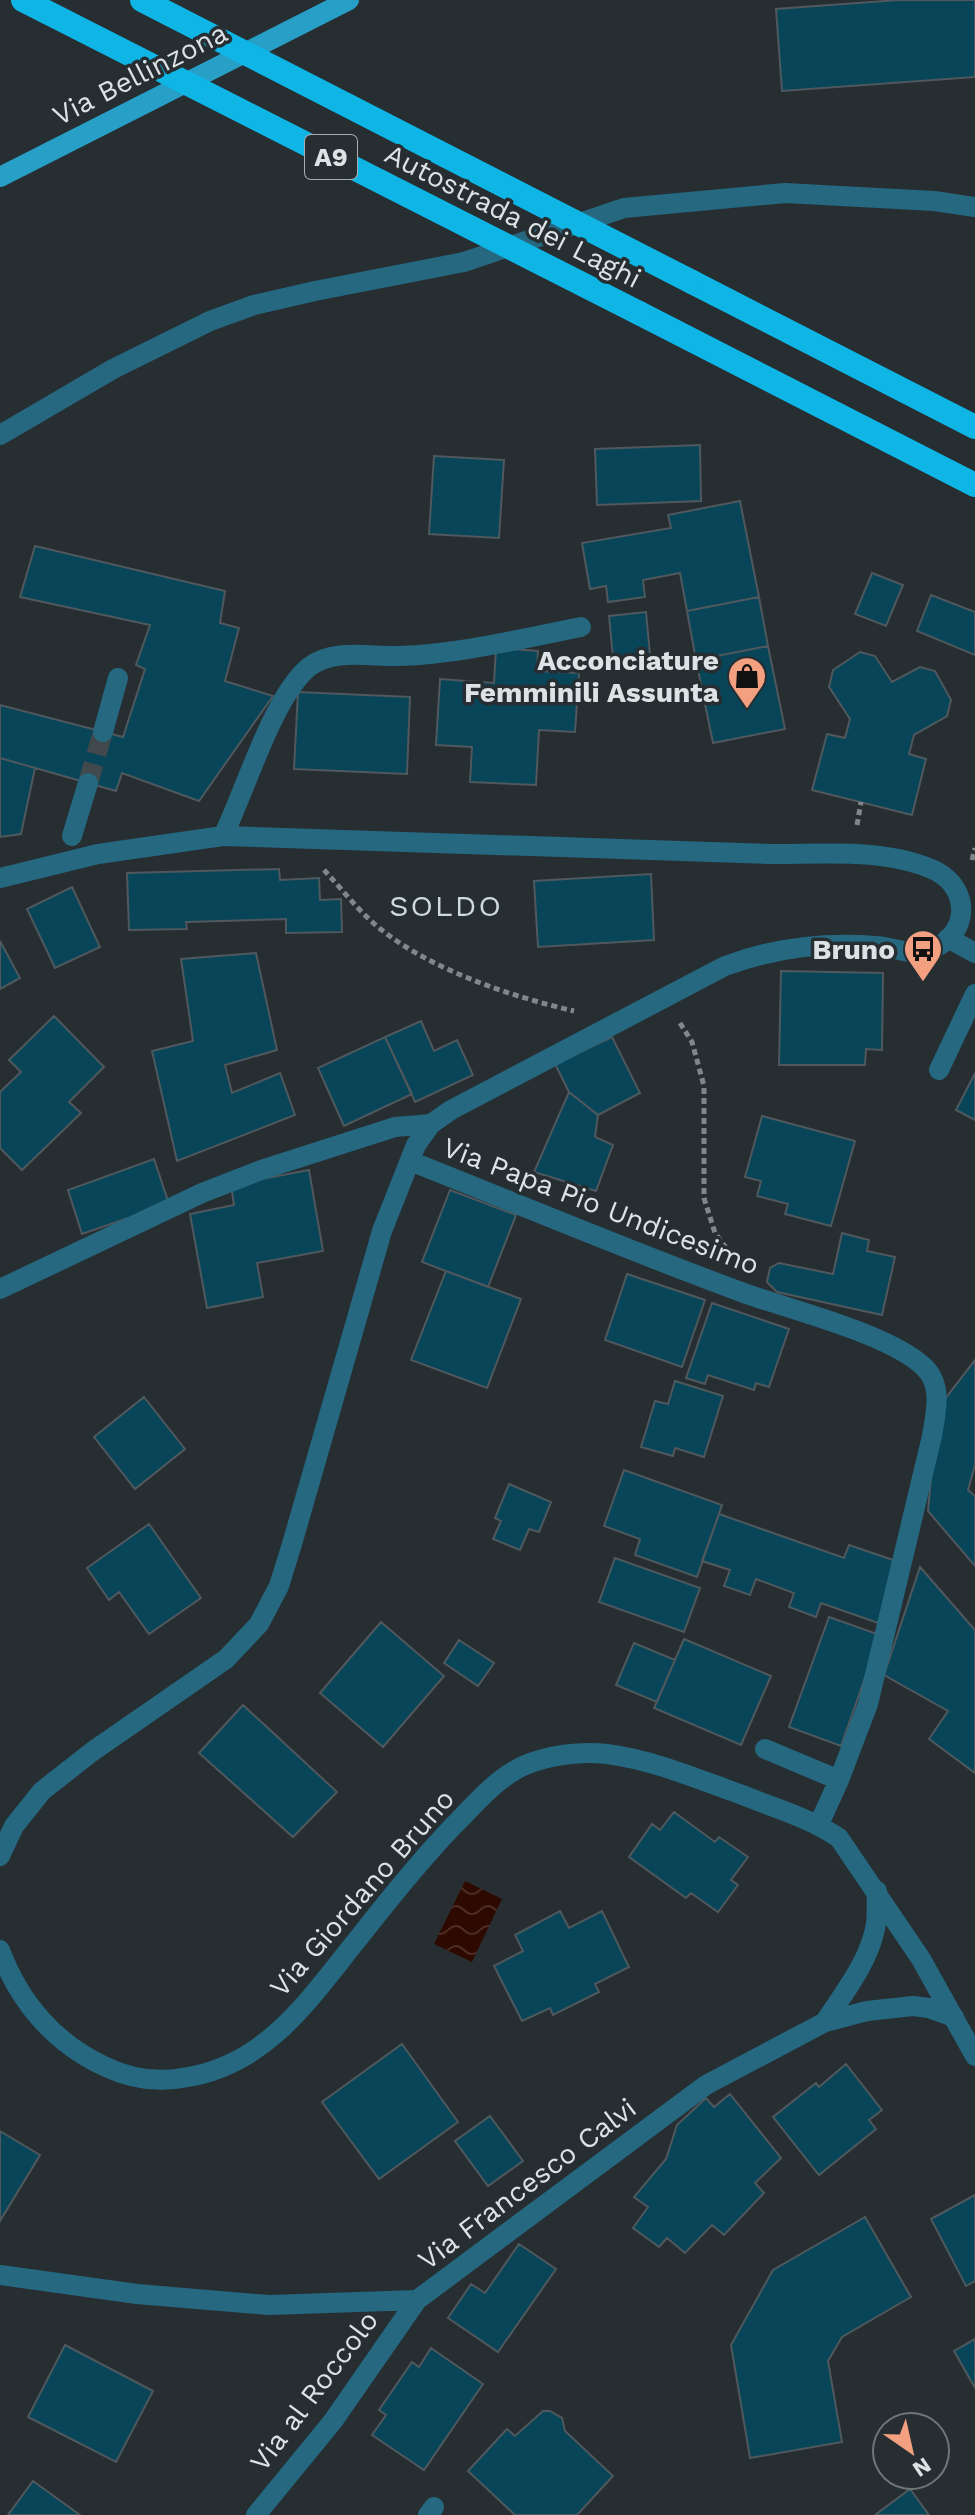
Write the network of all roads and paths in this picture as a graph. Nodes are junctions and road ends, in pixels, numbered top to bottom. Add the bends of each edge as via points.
1 (23, 0) edge
2 (142, 0) edge
3 (349, 0) edge
4 (0, 177) edge
5 (975, 207) edge
6 (975, 427) edge
7 (0, 435) edge
8 (975, 485) edge
9 (581, 627) dead end
10 (118, 678) dead end
11 (103, 732) tunnel mouth
12 (88, 783) tunnel mouth
13 (861, 802) dead end
14 (857, 824) dead end
15 (72, 836) dead end
16 (223, 836) junction
17 (975, 848) edge
18 (971, 861) dead end
19 (321, 866) dead end
20 (0, 878) edge
21 (969, 918) edge
22 (948, 938) junction
23 (975, 953) edge
24 (975, 994) edge
25 (665, 998) junction
26 (621, 1021) junction
27 (939, 1070) dead end
28 (431, 1124) junction
29 (410, 1161) junction
30 (0, 1289) edge
31 (743, 1292) junction
32 (765, 1749) dead end
33 (839, 1780) junction
34 (819, 1824) junction
35 (0, 1856) edge
36 (877, 1891) junction
37 (0, 1950) edge
38 (954, 2017) junction
39 (825, 2022) junction
40 (975, 2056) edge
41 (0, 2275) edge
42 (417, 2300) junction
43 (256, 2515) edge

1 - 8 highway, Autostrada dei Laghi / A9, bridge
2 - 6 highway, Autostrada dei Laghi / A9, bridge
3 - 4 main road, Via Bellinzona
5 - 7 street via 785,193 624,208 464,262 254,305 113,369
9 - 16 street via 449,653 339,655 311,665 293,684 266,735
10 - 11 street
12 - 15 street
13 - 14 path
16 - 20 street via 98,854
16 - 21 street via 893,858 944,876 960,894
17 - 18 path
19 - 26 path via 372,922 466,978 523,999
21 - 22 street
22 - 23 street
22 - 25 street, Via Papa Pio Undicesimo via 916,953 878,946 787,949 748,957
24 - 27 street
25 - 26 street, Via Papa Pio Undicesimo
25 - 31 path via 692,1042 704,1086 704,1198 715,1233 746,1282
26 - 28 street, Via Papa Pio Undicesimo
28 - 29 street, Via Papa Pio Undicesimo
28 - 30 street via 395,1127 261,1170
29 - 31 street, Via Papa Pio Undicesimo
29 - 35 street via 382,1231 279,1586 259,1624 226,1659 42,1791 14,1826
31 - 33 street, Via Papa Pio Undicesimo via 906,1354 925,1368 936,1386 932,1436 876,1675
32 - 33 street
33 - 34 street, Via Papa Pio Undicesimo
34 - 36 street via 839,1838
34 - 37 street, Via Giordano Bruno via 654,1764 607,1754 579,1753 523,1766 489,1789 446,1833 283,2028 244,2059 208,2074 163,2082 121,2074 65,2043 21,1994
36 - 38 street
36 - 39 street, Via Francesco Calvi via 876,1928 868,1949
38 - 39 street, Via Francesco Calvi via 913,2006
38 - 40 street
39 - 42 street, Via Francesco Calvi via 706,2085
41 - 42 street, Via Francesco Calvi via 269,2305
42 - 43 street, Via al Roccolo via 333,2421

